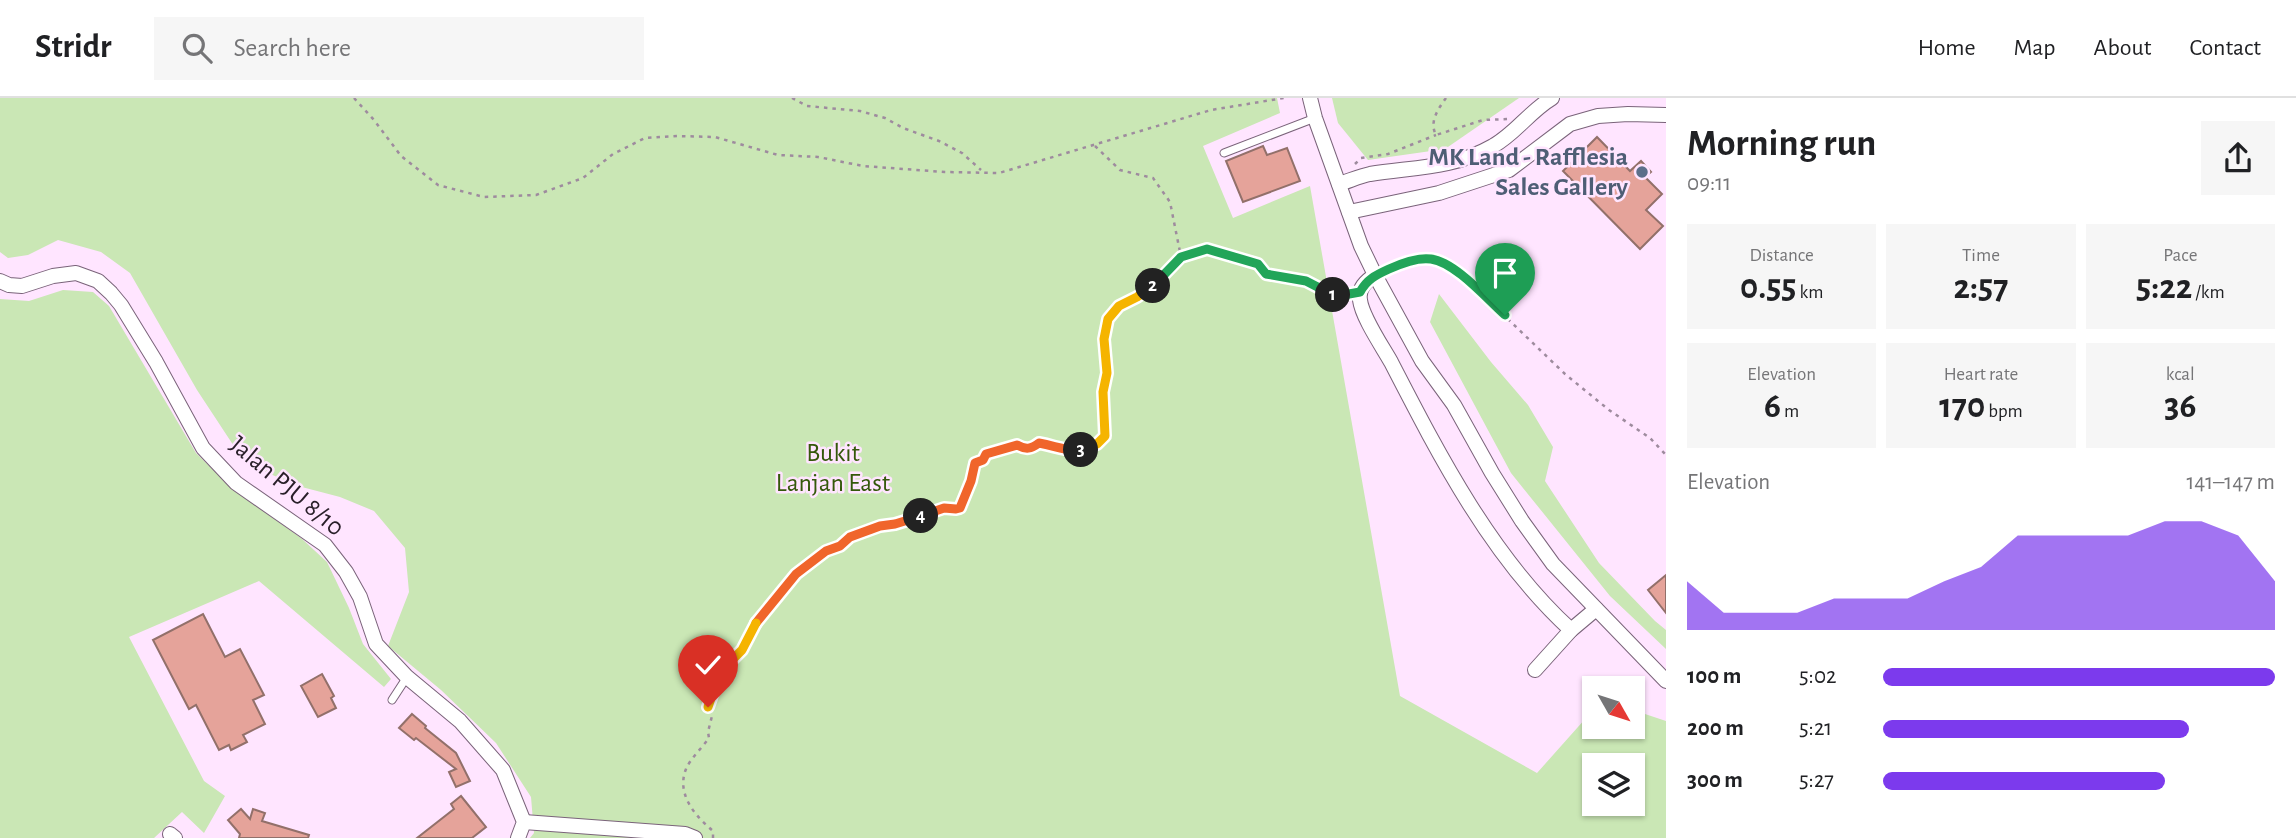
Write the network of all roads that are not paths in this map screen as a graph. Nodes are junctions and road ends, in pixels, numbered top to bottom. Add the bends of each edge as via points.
1 (1310, 98) edge
2 (1552, 98) edge
3 (1666, 115) edge
4 (1315, 118) junction
5 (1224, 153) dead end
6 (1339, 184) junction
7 (1349, 212) junction
8 (1375, 275) junction
9 (0, 281) edge
10 (1596, 609) junction
11 (1572, 630) junction
12 (1535, 670) dead end
13 (407, 677) junction
14 (1666, 681) edge
15 (392, 700) dead end
16 (524, 822) junction
17 (518, 838) edge
18 (695, 838) edge

1 - 4 street
2 - 6 street via 1495,145 1473,156
3 - 7 street via 1598,116 1570,124 1510,170 1440,193
4 - 5 lane
4 - 6 street
6 - 7 street
7 - 8 street
8 - 10 street via 1422,361 1454,405 1522,521 1553,564
8 - 11 street via 1360,292 1364,312 1465,495 1543,604
9 - 13 street, Jalan PJU 8/10 via 22,285 76,273 111,293 203,448 236,483 325,545 360,597 376,644
10 - 11 street
10 - 14 street
11 - 12 street
13 - 15 lane
13 - 16 street, Jalan PJU 8/10 via 460,721 503,770
16 - 17 street
16 - 18 street

